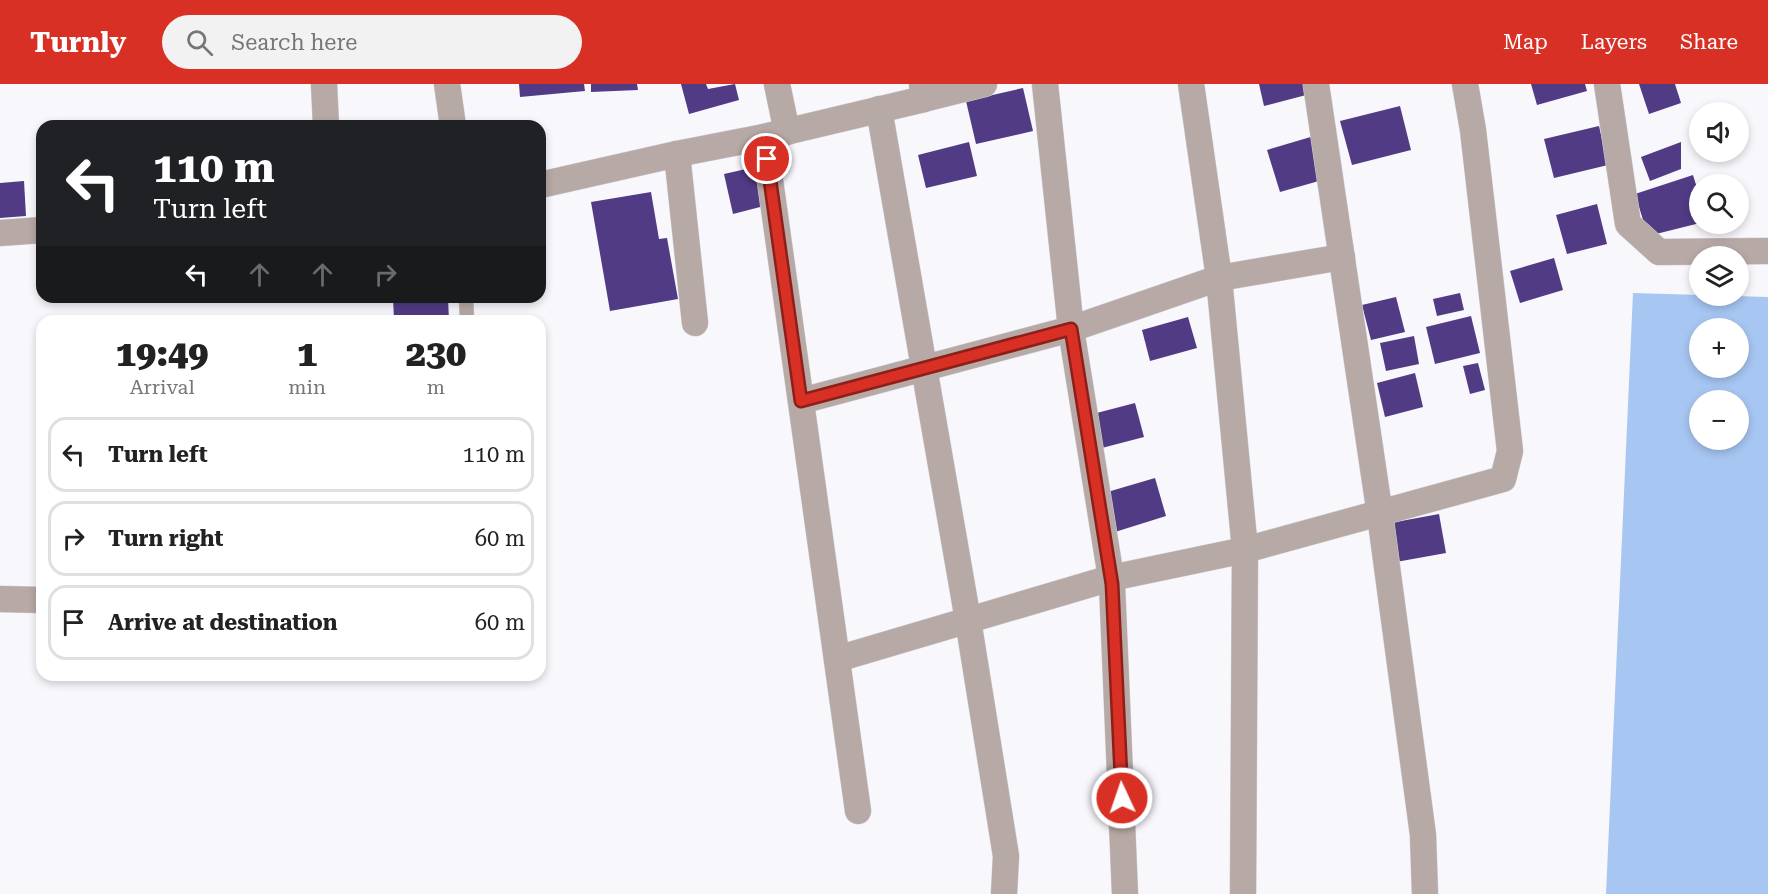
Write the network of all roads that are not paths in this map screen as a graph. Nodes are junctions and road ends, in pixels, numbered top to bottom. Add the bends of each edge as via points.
1 (324, 84) edge
2 (447, 84) edge
3 (777, 84) edge
4 (984, 84) edge
5 (1045, 84) edge
6 (1191, 84) edge
7 (1316, 84) edge
8 (1465, 84) edge
9 (1607, 84) edge
10 (923, 91) edge
11 (879, 110) junction
12 (326, 120) edge
13 (452, 120) edge
14 (776, 135) junction
15 (677, 154) junction
16 (546, 183) edge
17 (36, 230) edge
18 (0, 233) edge
19 (1768, 251) edge
20 (1342, 257) junction
21 (1219, 278) junction
22 (695, 323) dead end
23 (1071, 329) junction
24 (924, 368) junction
25 (801, 401) junction
26 (1380, 515) junction
27 (1245, 550) junction
28 (1111, 578) junction
29 (0, 599) edge
30 (36, 600) edge
31 (968, 620) junction
32 (837, 659) junction
33 (858, 811) dead end
34 (1004, 894) edge
35 (1125, 894) edge
36 (1243, 894) edge
37 (1425, 894) edge

1 - 12 street
2 - 13 street
3 - 14 street
4 - 10 street
5 - 23 street
6 - 21 street
7 - 20 street
8 - 26 street via 1510,451 1503,479
9 - 19 street via 1628,224 1659,252
10 - 11 street
11 - 14 street
11 - 24 street
14 - 15 street
14 - 25 street
15 - 16 street
15 - 22 street
17 - 18 street
20 - 21 street
20 - 26 street
21 - 23 street
21 - 27 street
23 - 24 street
23 - 28 street
24 - 25 street
24 - 31 street
25 - 32 street
26 - 27 street
26 - 37 street via 1423,836
27 - 28 street
27 - 36 street
28 - 31 street
28 - 35 street
29 - 30 street
31 - 32 street
31 - 34 street via 1006,856
32 - 33 street

